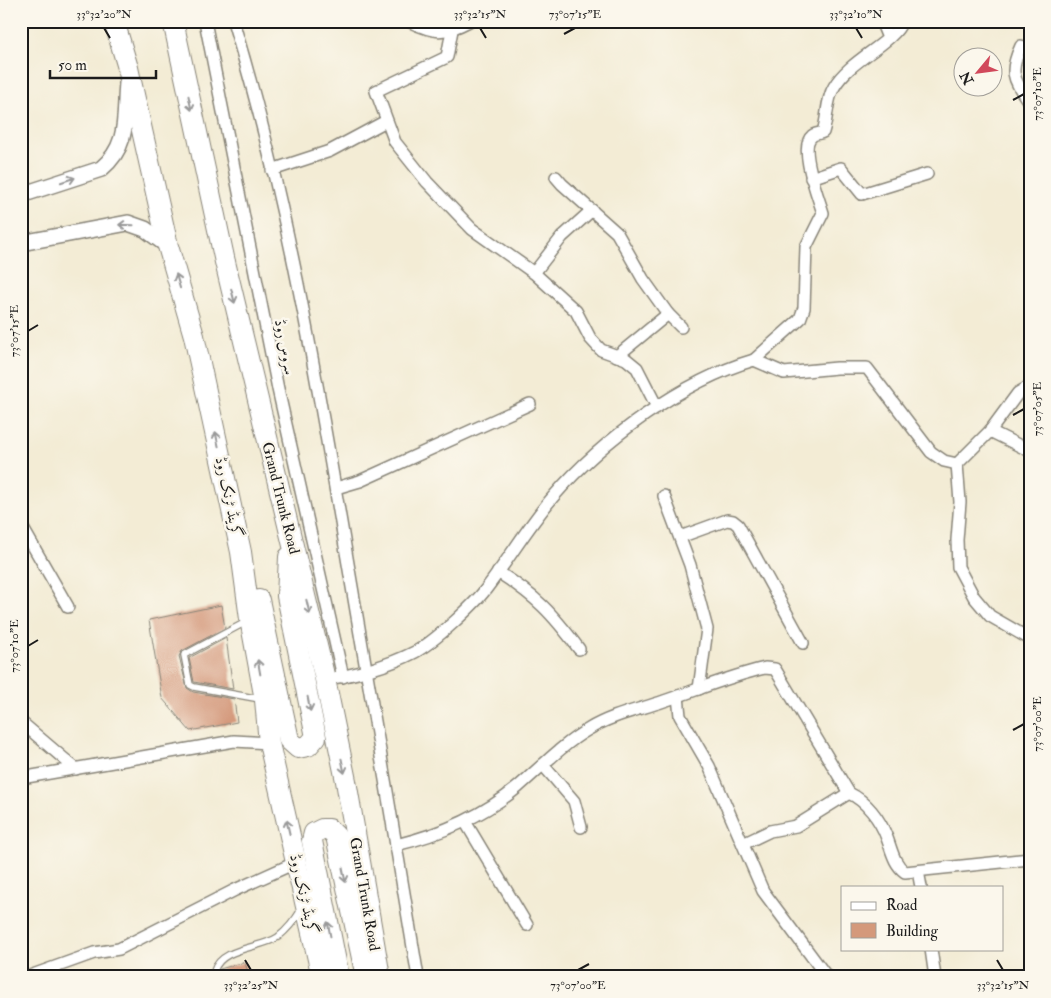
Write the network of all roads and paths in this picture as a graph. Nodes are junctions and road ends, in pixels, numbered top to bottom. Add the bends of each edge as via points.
1 (114, 21) edge
2 (172, 21) edge
3 (205, 21) edge
4 (233, 21) edge
5 (408, 21) edge
6 (469, 21) edge
7 (881, 21) edge
8 (902, 21) edge
9 (452, 30) junction
10 (888, 38) junction
11 (1021, 46) dead end
12 (128, 68) junction
13 (1030, 104) edge
14 (386, 121) junction
15 (272, 170) junction
16 (927, 174) dead end
17 (556, 177) dead end
18 (811, 178) junction
19 (21, 195) edge
20 (592, 210) junction
21 (21, 243) edge
22 (168, 246) junction
23 (534, 273) junction
24 (668, 314) junction
25 (681, 327) dead end
26 (617, 356) junction
27 (754, 360) junction
28 (1030, 386) edge
29 (530, 404) dead end
30 (657, 407) junction
31 (990, 431) junction
32 (1030, 451) edge
33 (957, 464) junction
34 (336, 488) junction
35 (664, 496) dead end
36 (21, 525) edge
37 (290, 535) junction
38 (680, 537) junction
39 (241, 552) junction
40 (498, 572) junction
41 (68, 607) dead end
42 (250, 620) junction
43 (1030, 639) edge
44 (803, 643) dead end
45 (579, 649) dead end
46 (366, 670) junction
47 (334, 678) junction
48 (699, 689) junction
49 (678, 696) junction
50 (265, 700) junction
51 (21, 722) edge
52 (269, 744) junction
53 (543, 765) junction
54 (76, 769) junction
55 (21, 778) edge
56 (849, 793) junction
57 (466, 822) junction
58 (581, 828) dead end
59 (743, 844) junction
60 (396, 845) junction
61 (1030, 859) edge
62 (296, 862) junction
63 (918, 871) junction
64 (921, 886) edge
65 (306, 902) junction
66 (527, 925) dead end
67 (931, 950) edge
68 (214, 970) dead end
69 (27, 977) edge
70 (322, 977) edge
71 (339, 977) edge
72 (366, 977) edge
73 (380, 977) edge
74 (418, 977) edge
75 (827, 977) edge
76 (935, 977) edge

1 - 12 highway, گرینڈ ٹرنک روڈ
2 -> 37 highway, Grand Trunk Road
3 - 47 street, سروس روڈ
4 - 15 street
5 - 9 street via 432,32
6 - 9 street
7 - 10 street
8 - 10 street via 898,31
9 - 14 street via 447,57 376,91
10 - 18 street via 855,62 834,86 823,132 814,134 809,140
11 - 13 street via 1012,70
19 -> 12 main road via 101,169 111,161 123,136
12 - 22 highway, گرینڈ ٹرنک روڈ
14 - 15 street via 330,151
14 - 23 street via 394,142 433,189 472,229
15 - 34 street via 297,279
16 - 18 street via 862,194 841,168
17 - 20 street
18 - 27 street via 823,213 806,247 804,308 800,320
20 - 23 street via 562,236
20 - 24 street via 617,233 643,280
22 -> 21 main road via 145,229 128,223
39 -> 22 highway, گرینڈ ٹرنک روڈ via 194,336
23 - 26 street via 576,311 590,338 601,350
24 - 25 street
24 - 26 street
26 - 30 street via 637,368
27 - 30 street via 731,367
27 - 33 street via 784,373 866,368 931,452 944,461
28 - 31 street via 1018,393
29 - 34 street via 360,481
30 - 40 street via 584,464 552,498
31 - 32 street
31 - 33 street
33 - 43 street via 960,502 958,567 974,597 990,616
34 - 46 street
35 - 38 street
36 - 41 street
37 -> 39 highway via 287,596 316,737 308,746 298,748 289,740 262,609
37 -> 47 highway, Grand Trunk Road
38 - 44 street via 727,520 733,521
38 - 48 street via 707,629
39 - 42 highway, گرینڈ ٹرنک روڈ
40 - 45 street via 528,591
40 - 46 street via 484,591 442,632 416,652
50 -> 42 highway, گرینڈ ٹرنک روڈ
42 - 50 lane via 184,654 190,685
46 - 47 street
46 - 60 street
47 -> 73 highway, Grand Trunk Road via 346,781
48 - 49 street
48 - 56 street via 745,673 775,669
49 - 53 street via 588,729
49 - 59 street via 680,716 709,766
50 - 52 highway, گرینڈ ٹرنک روڈ
51 - 54 street
52 - 54 street via 234,741
62 -> 52 highway, گرینڈ ٹرنک روڈ
53 - 57 street via 517,788
53 - 58 street via 574,801
54 - 55 street
56 - 59 street via 796,826 770,831
56 - 63 street via 861,799 873,814 886,835 897,866 905,872
57 - 60 street via 432,837
57 - 66 street
59 - 75 street via 763,891
60 - 74 street
61 - 63 street
62 - 65 highway, گرینڈ ٹرنک روڈ
62 - 69 street via 119,949 89,954
63 - 64 street
65 - 68 lane via 277,937 219,960
65 - 70 highway, گرینڈ ٹرنک روڈ
67 - 76 street
71 -> 72 highway via 312,841 314,833 322,829 329,829 336,836

